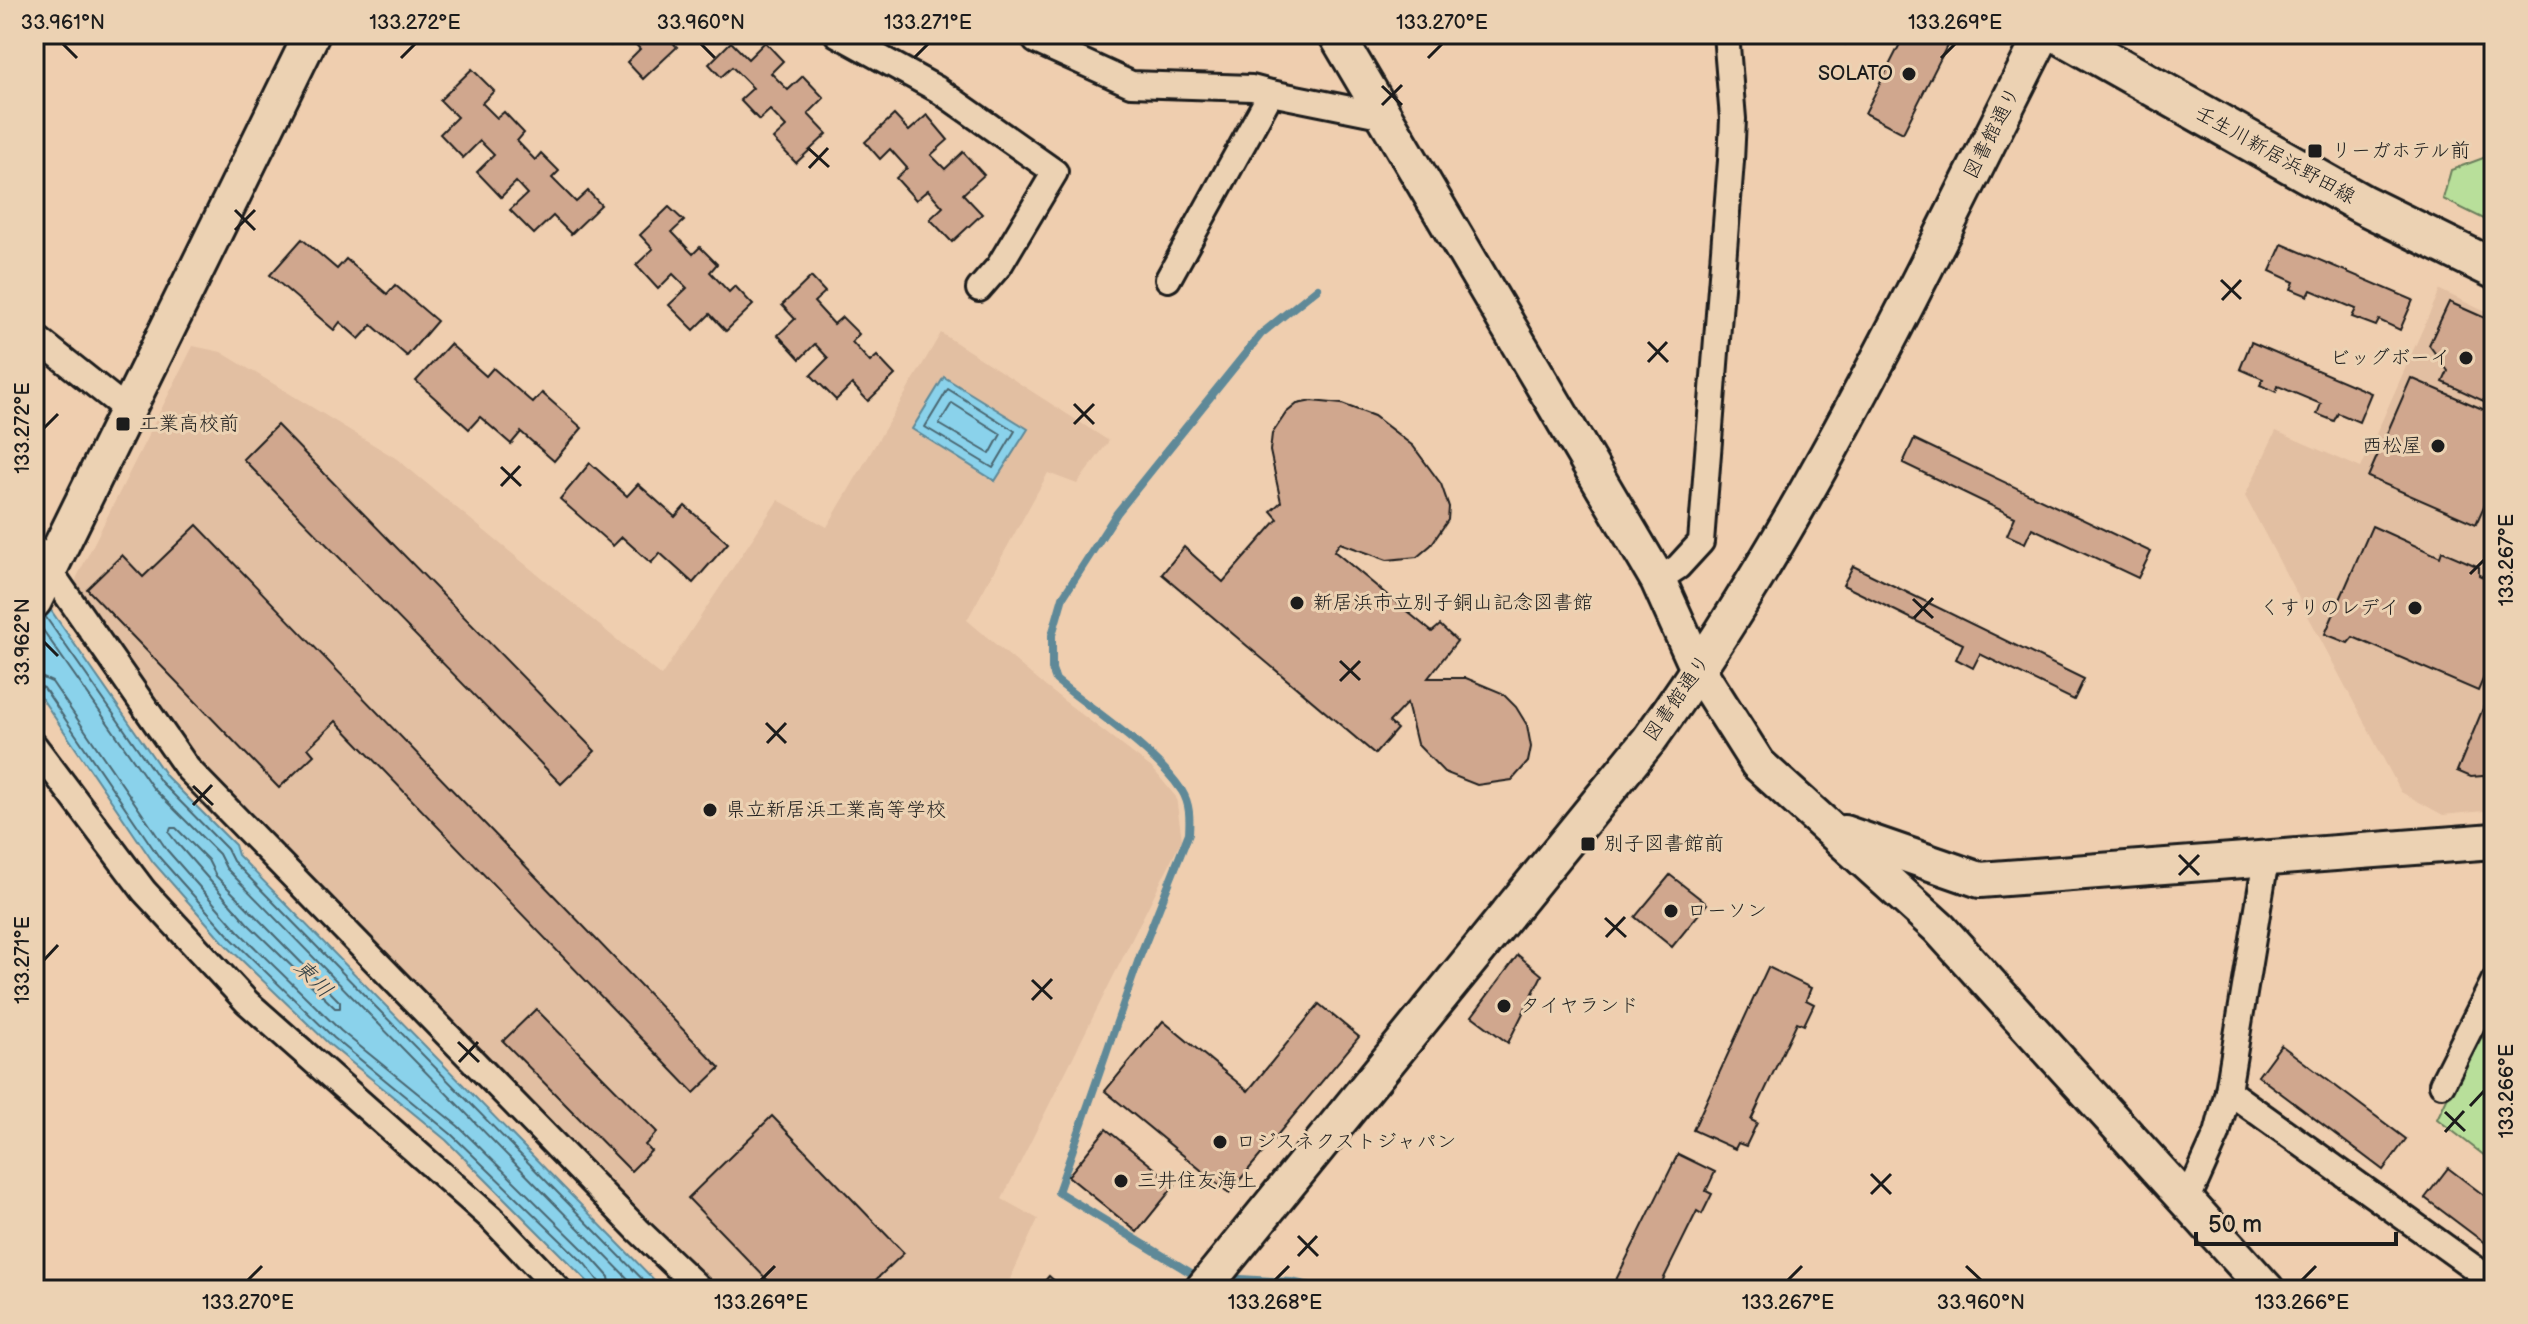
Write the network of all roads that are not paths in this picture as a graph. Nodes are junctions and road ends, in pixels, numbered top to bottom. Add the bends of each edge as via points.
1 (312, 34) edge
2 (837, 34) edge
3 (1040, 34) edge
4 (1336, 34) edge
5 (1726, 34) edge
6 (2043, 34) edge
7 (2060, 34) edge
8 (1271, 93) junction
9 (1385, 116) junction
10 (2494, 269) edge
11 (1168, 279) dead end
12 (979, 289) dead end
13 (34, 336) edge
14 (127, 410) junction
15 (39, 576) edge
16 (1658, 580) junction
17 (1699, 671) junction
18 (34, 745) edge
19 (1829, 828) junction
20 (2494, 841) edge
21 (2266, 859) junction
22 (1980, 880) junction
23 (1939, 928) junction
24 (2494, 981) edge
25 (2442, 1084) dead end
26 (2228, 1091) junction
27 (2187, 1201) junction
28 (2494, 1282) edge
29 (559, 1290) edge
30 (701, 1290) edge
31 (1202, 1290) edge
32 (2267, 1290) edge

1 - 14 street
2 - 12 street via 937,89 1055,172 999,266
3 - 8 street via 1036,41 1131,84
4 - 9 street
5 - 16 street via 1731,161 1701,542
6 - 17 street, 図書館通り via 1829,455
7 - 10 main road, 壬生川新居浜野田線 via 2362,204
8 - 9 street
8 - 11 street
9 - 16 street
13 - 14 street
14 - 15 street
15 - 30 street via 71,605 188,769
16 - 17 street
17 - 19 street via 1758,764
17 - 31 street, 図書館通り via 1649,740
18 - 29 street via 144,891 247,1002 491,1218
19 - 22 street
19 - 23 street
20 - 21 street
21 - 22 street
21 - 26 street
22 - 23 street via 1952,899
23 - 27 street
24 - 25 street
26 - 27 street via 2217,1134
26 - 28 street
27 - 32 street

